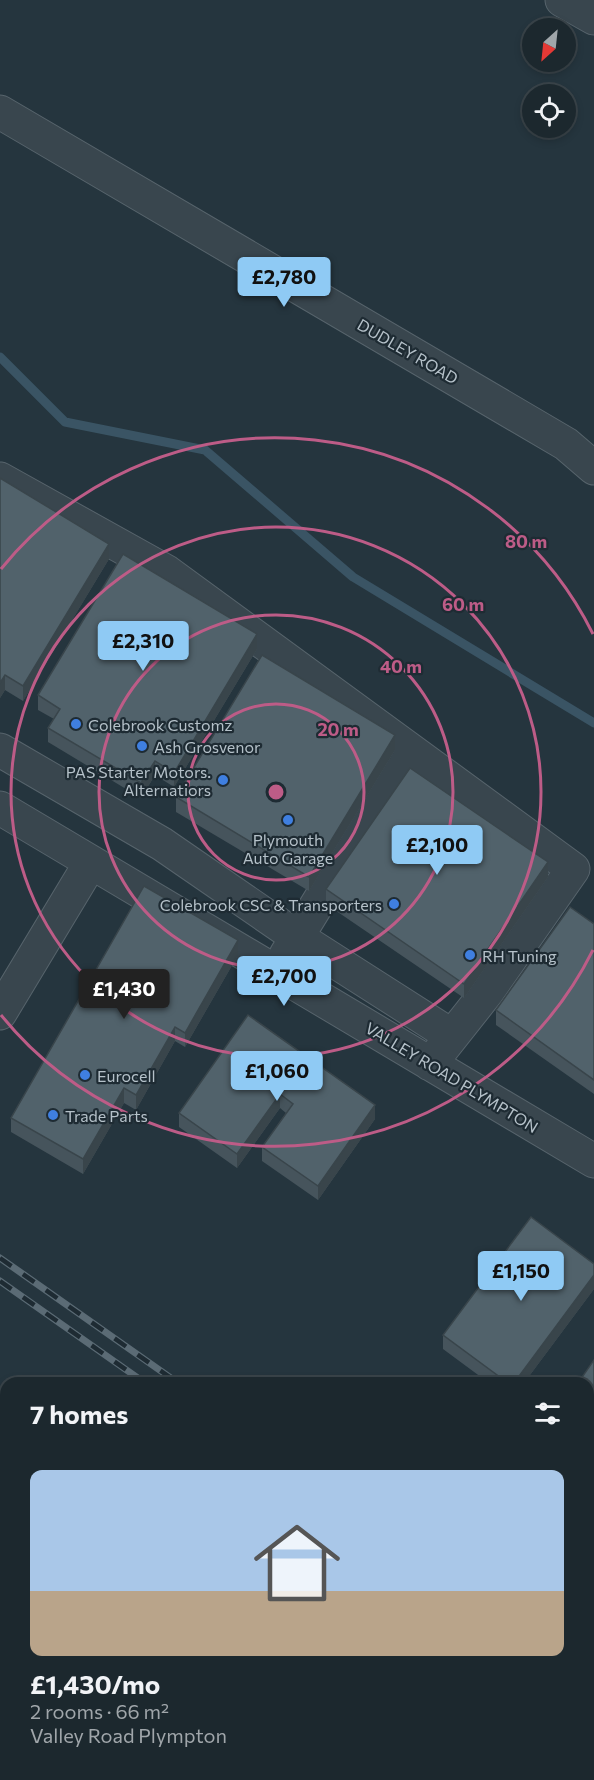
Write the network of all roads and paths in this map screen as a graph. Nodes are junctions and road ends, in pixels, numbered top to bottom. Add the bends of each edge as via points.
1 (562, 0) edge
2 (594, 18) edge
3 (0, 112) edge
4 (594, 468) edge
5 (0, 479) edge
6 (0, 750) edge
7 (411, 751) junction
8 (8, 823) edge
9 (91, 862) junction
10 (297, 937) junction
11 (276, 972) junction
12 (0, 1013) edge
13 (452, 1036) junction
14 (430, 1064) junction
15 (594, 1161) edge

1 - 2 street
3 - 4 street, DUDLEY ROAD via 556,438
5 - 7 street via 167,572
6 - 10 street via 162,844
7 - 10 street
7 - 13 street via 573,869 487,993
8 - 9 street, VALLEY ROAD PLYMPTON
9 - 11 street, VALLEY ROAD PLYMPTON
9 - 12 street
10 - 11 street
10 - 13 street
11 - 14 street, VALLEY ROAD PLYMPTON
13 - 14 street
14 - 15 street, VALLEY ROAD PLYMPTON

